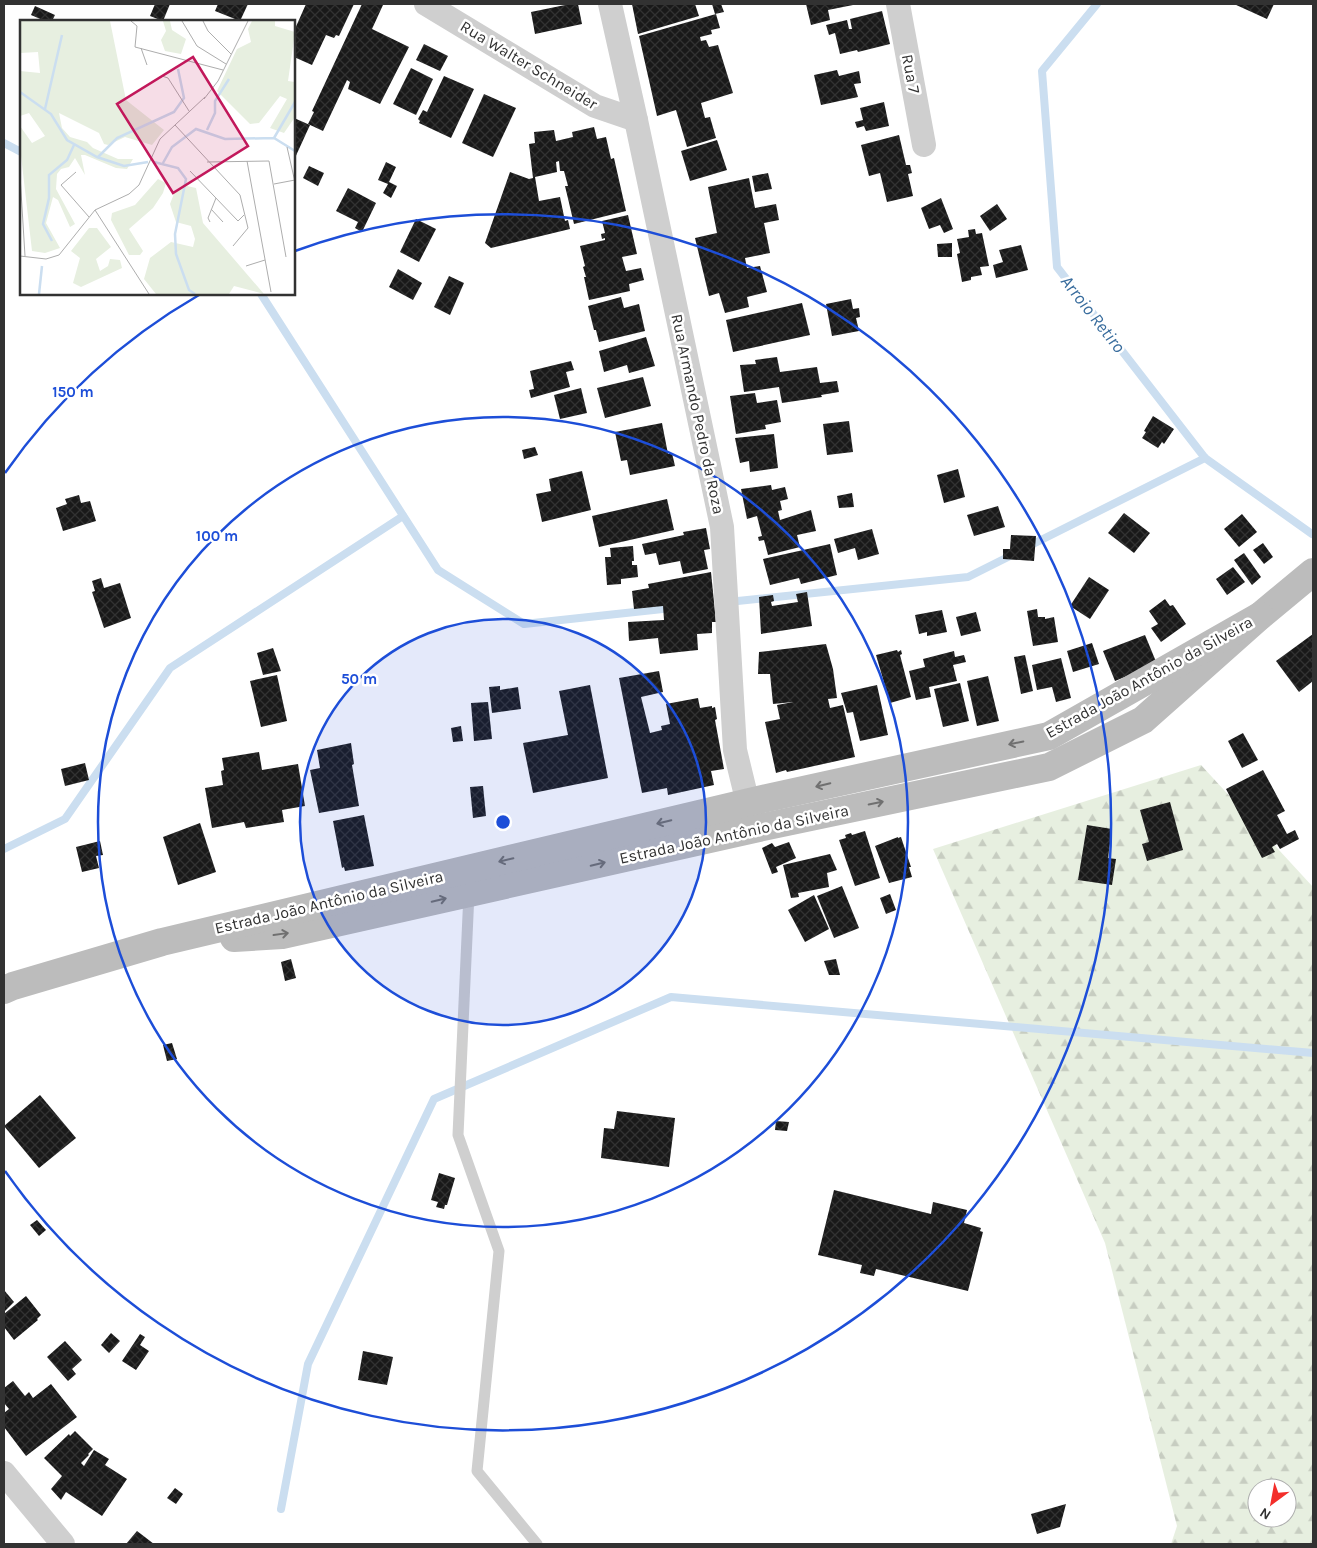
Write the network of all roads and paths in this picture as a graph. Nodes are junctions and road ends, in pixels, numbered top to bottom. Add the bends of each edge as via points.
1 (426, 4) edge
2 (610, 4) edge
3 (898, 4) edge
4 (636, 120) junction
5 (924, 145) dead end
6 (1313, 572) edge
7 (1260, 616) junction
8 (749, 802) junction
9 (754, 829) junction
10 (469, 893) junction
11 (162, 942) junction
12 (4, 990) edge
13 (4, 1472) edge
14 (63, 1544) edge
15 (538, 1544) edge

1 - 4 street, Rua Walter Schneider via 595,106
2 - 4 street, Rua Armando Pedro da Roza
3 - 5 street, Rua 7
4 - 8 street, Rua Armando Pedro da Roza via 722,527 735,750
6 - 7 main road, Estrada João Antônio da Silveira
7 -> 8 main road, Estrada João Antônio da Silveira via 1049,736
9 -> 7 main road, Estrada João Antônio da Silveira via 1049,767 1143,720
8 - 9 street, Rua Armando Pedro da Roza
8 -> 11 main road, Estrada João Antônio da Silveira
10 -> 9 main road, Estrada João Antônio da Silveira
11 -> 10 main road, Estrada João Antônio da Silveira via 282,935
10 - 15 lane via 458,1135 499,1251 477,1471
11 - 12 main road, Estrada João Antônio da Silveira
13 - 14 street

